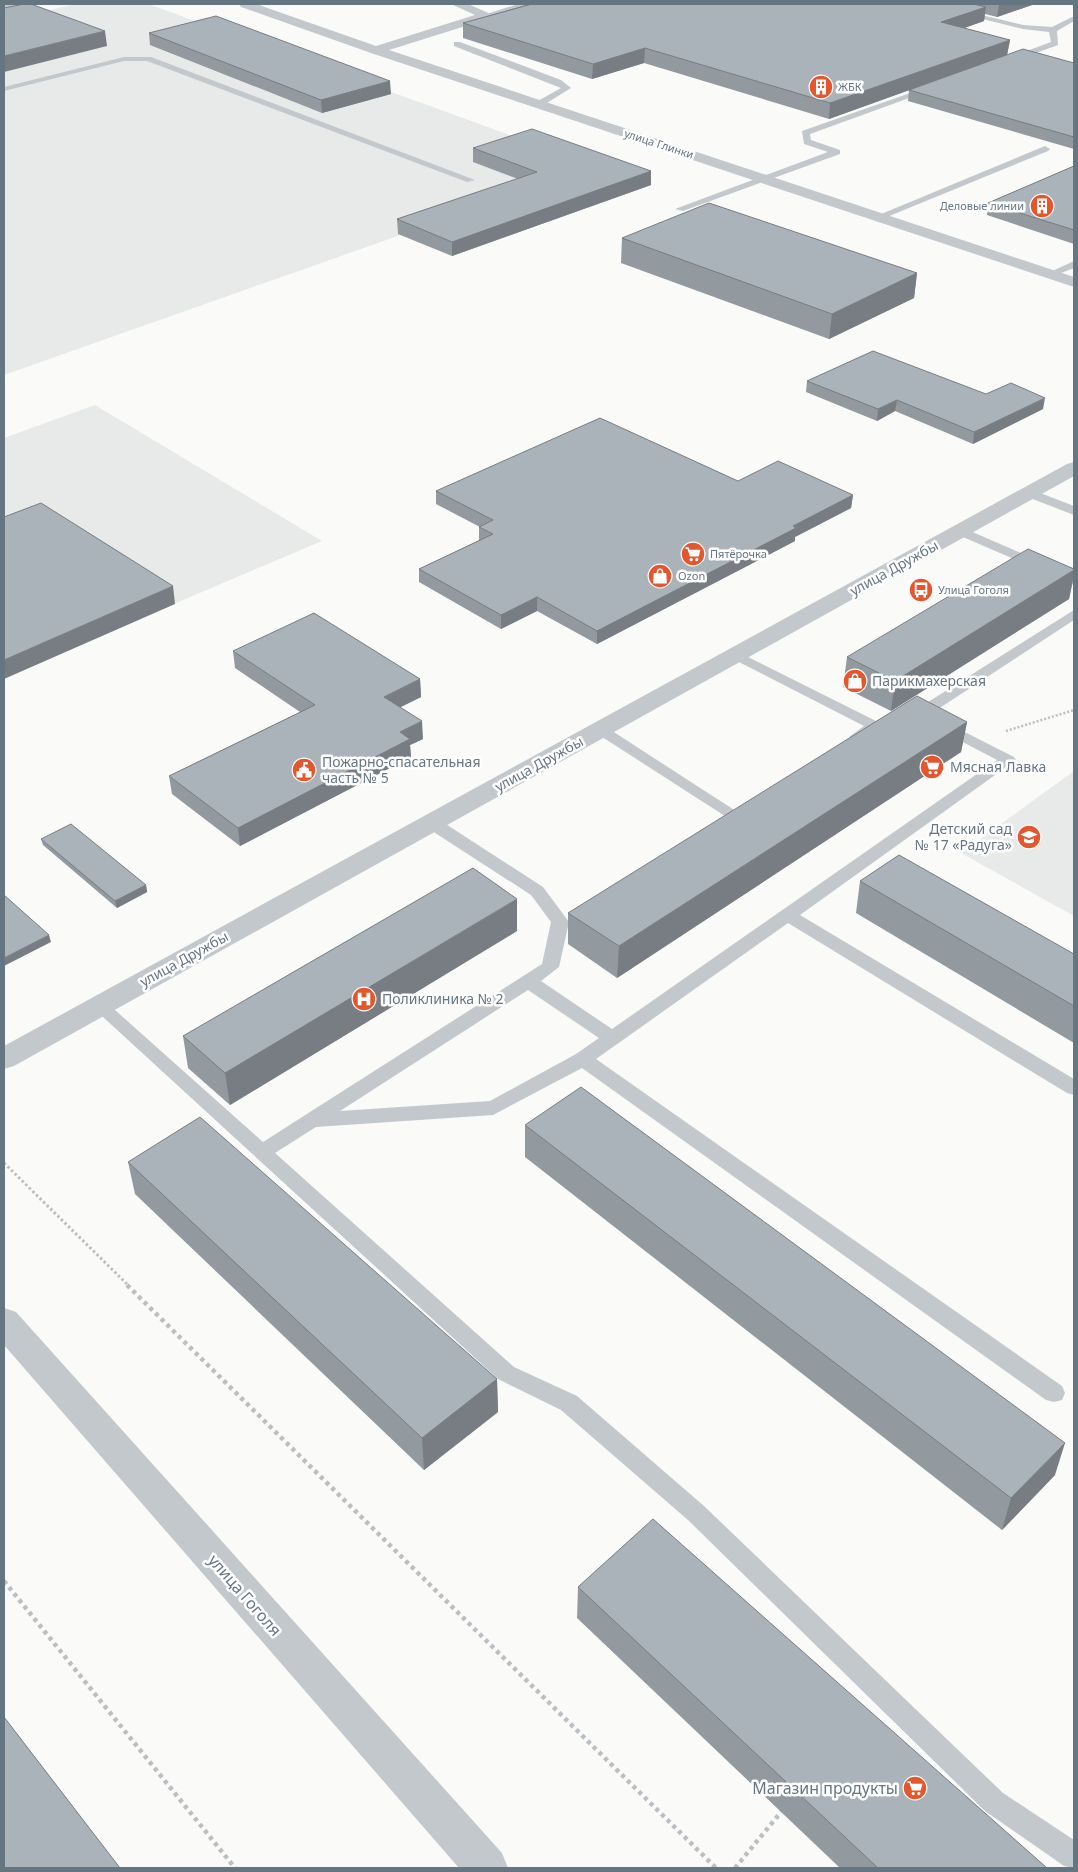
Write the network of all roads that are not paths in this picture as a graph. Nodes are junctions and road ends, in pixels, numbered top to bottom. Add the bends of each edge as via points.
1 (17, 4) edge
2 (245, 4) edge
3 (458, 4) edge
4 (526, 4) edge
5 (926, 4) edge
6 (4, 7) edge
7 (487, 15) junction
8 (1074, 18) edge
9 (1053, 30) junction
10 (457, 44) dead end
11 (376, 50) junction
12 (1002, 63) edge
13 (936, 86) edge
14 (4, 89) edge
15 (539, 104) junction
16 (1045, 149) edge
17 (761, 178) junction
18 (470, 180) dead end
19 (680, 209) dead end
20 (879, 217) junction
21 (1074, 264) edge
22 (1051, 274) junction
23 (1074, 282) edge
24 (1074, 468) edge
25 (1030, 493) junction
26 (1074, 511) edge
27 (961, 531) junction
28 (1073, 579) edge
29 (1074, 614) edge
30 (736, 655) junction
31 (921, 714) junction
32 (875, 726) junction
33 (601, 730) junction
34 (842, 746) edge
35 (751, 804) edge
36 (734, 815) junction
37 (432, 823) junction
38 (718, 825) edge
39 (577, 912) edge
40 (788, 915) junction
41 (560, 922) junction
42 (528, 980) junction
43 (100, 1006) junction
44 (612, 1038) junction
45 (4, 1059) edge
46 (584, 1059) junction
47 (1074, 1088) edge
48 (312, 1120) junction
49 (262, 1152) junction
50 (4, 1322) edge
51 (1054, 1392) dead end
52 (1074, 1856) edge
53 (486, 1868) edge

1 - 6 street
2 - 11 street, улица Глинки
3 - 7 street
4 - 7 lane
5 - 9 lane via 1023,28
7 - 11 street
8 - 9 lane
9 - 12 lane via 1055,43
10 - 15 lane via 567,88
11 - 15 street, улица Глинки
13 - 17 lane via 805,133 807,142 837,152
14 - 18 lane via 124,58 148,59
15 - 17 street, улица Глинки
16 - 20 lane
17 - 19 lane
17 - 20 street, улица Глинки
20 - 22 street, улица Глинки
21 - 22 lane
22 - 23 street, улица Глинки
24 - 25 street, улица Дружбы
25 - 26 lane
25 - 27 street, улица Дружбы
27 - 28 lane
27 - 30 street, улица Дружбы
29 - 31 lane
30 - 32 lane
30 - 33 street, улица Дружбы
31 - 32 lane
31 - 40 lane via 1008,760
32 - 34 lane
33 - 36 lane
33 - 37 street, улица Дружбы
35 - 36 lane
36 - 38 lane
37 - 41 lane via 537,891
37 - 43 street, улица Дружбы
39 - 41 lane
40 - 44 lane
40 - 47 lane
41 - 42 lane via 550,967
42 - 44 lane
42 - 48 lane
43 - 45 street, улица Дружбы
43 - 49 lane
44 - 46 lane
46 - 48 lane via 493,1108
46 - 51 lane
48 - 49 lane
49 - 52 lane via 506,1373 570,1403 696,1513 994,1802
50 - 53 street, улица Гоголя

